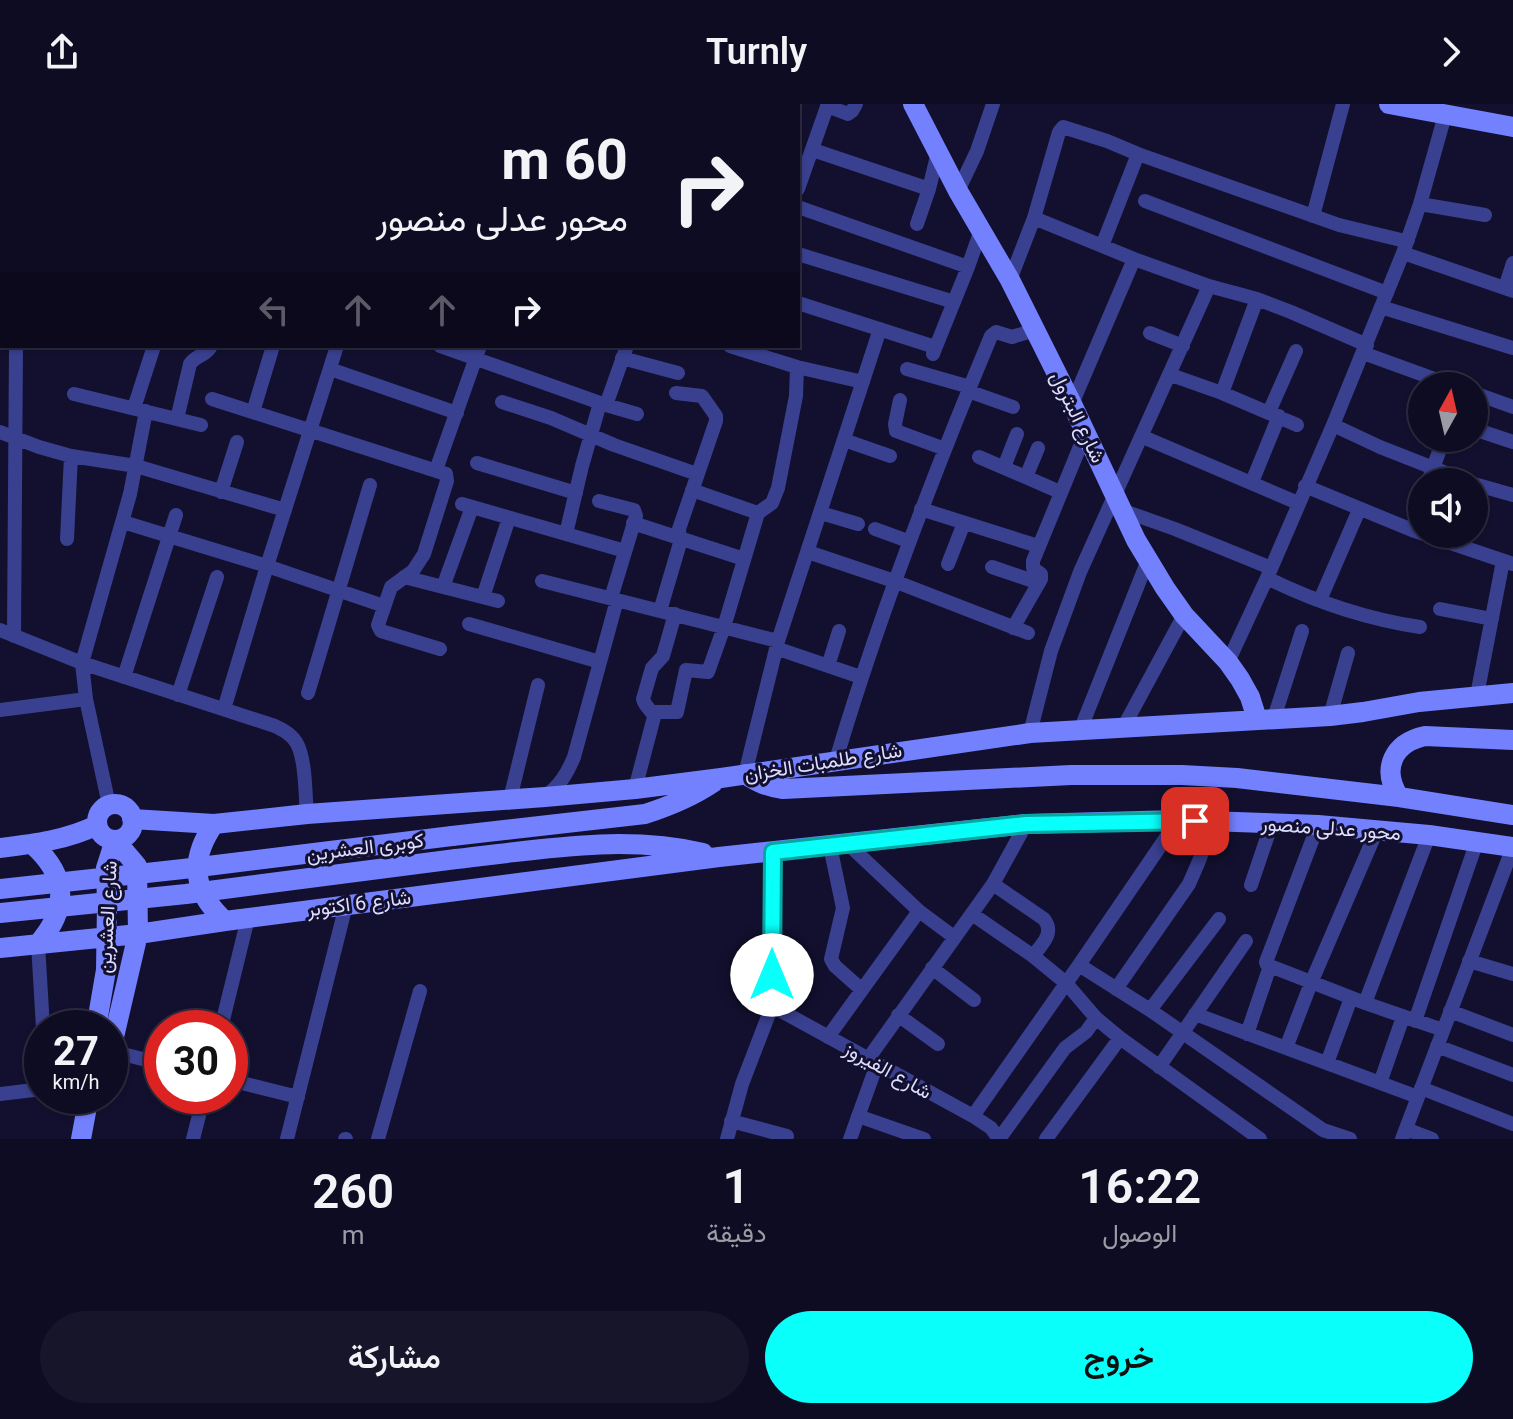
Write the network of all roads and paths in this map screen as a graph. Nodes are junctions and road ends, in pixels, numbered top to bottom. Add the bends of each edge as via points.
1 (856, 104) edge
2 (913, 104) edge
3 (993, 104) edge
4 (1343, 104) edge
5 (1389, 104) edge
6 (828, 105) edge
7 (1445, 115) junction
8 (1513, 127) edge
9 (813, 150) junction
10 (938, 152) junction
11 (1138, 154) junction
12 (800, 184) edge
13 (929, 189) junction
14 (958, 191) junction
15 (1145, 201) dead end
16 (1420, 204) junction
17 (800, 208) edge
18 (1485, 215) dead end
19 (1313, 216) junction
20 (1034, 218) junction
21 (917, 224) dead end
22 (981, 230) junction
23 (1102, 246) junction
24 (1405, 247) junction
25 (800, 255) edge
26 (1134, 259) junction
27 (1513, 263) edge
28 (968, 267) junction
29 (1010, 280) junction
30 (1209, 286) junction
31 (1509, 290) edge
32 (1257, 299) junction
33 (1384, 300) junction
34 (954, 302) junction
35 (800, 304) edge
36 (880, 329) junction
37 (1035, 330) junction
38 (1150, 333) dead end
39 (1183, 346) junction
40 (16, 348) edge
41 (154, 348) edge
42 (210, 348) edge
43 (272, 348) edge
44 (336, 348) edge
45 (453, 348) edge
46 (736, 348) edge
47 (1513, 348) edge
48 (1365, 349) junction
49 (1296, 351) dead end
50 (478, 352) edge
51 (624, 352) edge
52 (797, 367) junction
53 (330, 369) junction
54 (907, 369) dead end
55 (1420, 372) edge
56 (678, 373) dead end
57 (1171, 375) junction
58 (863, 382) junction
59 (969, 389) junction
60 (676, 393) dead end
61 (1222, 393) junction
62 (74, 394) dead end
63 (1488, 398) edge
64 (212, 399) dead end
65 (900, 400) dead end
66 (502, 402) dead end
67 (603, 404) junction
68 (1072, 404) junction
69 (1013, 407) dead end
70 (1513, 407) edge
71 (140, 410) junction
72 (253, 412) junction
73 (457, 413) junction
74 (637, 414) dead end
75 (1274, 414) junction
76 (177, 419) junction
77 (201, 425) dead end
78 (1297, 425) dead end
79 (1333, 425) junction
80 (310, 429) junction
81 (0, 432) edge
82 (1086, 432) junction
83 (590, 434) junction
84 (1017, 434) dead end
85 (1488, 434) edge
86 (1143, 437) junction
87 (16, 438) junction
88 (844, 440) junction
89 (237, 442) dead end
90 (1513, 442) edge
91 (1038, 448) dead end
92 (945, 449) junction
93 (71, 456) junction
94 (890, 456) dead end
95 (979, 457) dead end
96 (477, 463) dead end
97 (136, 466) junction
98 (1004, 467) junction
99 (1416, 468) edge
100 (436, 470) junction
101 (697, 474) junction
102 (1026, 477) junction
103 (1252, 482) junction
104 (370, 485) dead end
105 (1305, 486) junction
106 (1488, 488) edge
107 (692, 490) junction
108 (221, 492) junction
109 (1060, 492) junction
110 (576, 493) junction
111 (1513, 495) edge
112 (599, 501) dead end
113 (1120, 503) junction
114 (1298, 503) junction
115 (921, 509) junction
116 (285, 510) junction
117 (1359, 510) junction
118 (758, 513) junction
119 (821, 513) junction
120 (176, 515) dead end
121 (509, 518) junction
122 (123, 522) junction
123 (633, 523) junction
124 (964, 523) junction
125 (858, 524) dead end
126 (1408, 528) edge
127 (7, 529) edge
128 (875, 529) dead end
129 (566, 534) junction
130 (169, 536) junction
131 (679, 538) junction
132 (67, 539) dead end
133 (908, 541) junction
134 (1038, 546) junction
135 (1479, 548) edge
136 (625, 551) junction
137 (808, 552) junction
138 (744, 559) junction
139 (1148, 560) junction
140 (1508, 562) edge
141 (948, 564) dead end
142 (267, 566) junction
143 (992, 567) dead end
144 (1269, 573) junction
145 (217, 577) dead end
146 (404, 577) junction
147 (542, 581) dead end
148 (894, 581) junction
149 (1039, 583) junction
150 (443, 587) junction
151 (339, 591) junction
152 (483, 597) junction
153 (614, 599) junction
154 (1320, 600) junction
155 (498, 601) dead end
156 (384, 606) junction
157 (1440, 609) dead end
158 (660, 611) junction
159 (675, 614) junction
160 (1184, 615) junction
161 (1492, 619) junction
162 (469, 624) dead end
163 (724, 627) junction
164 (1420, 627) dead end
165 (1013, 628) junction
166 (839, 631) dead end
167 (1302, 631) dead end
168 (7, 633) edge
169 (1028, 633) dead end
170 (777, 644) junction
171 (440, 649) dead end
172 (1348, 653) dead end
173 (600, 662) junction
174 (1228, 662) junction
175 (82, 663) junction
176 (828, 666) junction
177 (124, 677) junction
178 (861, 677) junction
179 (538, 685) dead end
180 (308, 693) dead end
181 (1513, 693) edge
182 (178, 695) junction
183 (1477, 695) junction
184 (86, 699) junction
185 (224, 709) junction
186 (0, 710) edge
187 (652, 712) junction
188 (1330, 716) junction
189 (1265, 718) junction
190 (1124, 726) junction
191 (1081, 728) junction
192 (1030, 733) junction
193 (1513, 740) edge
194 (836, 760) junction
195 (745, 774) junction
196 (721, 778) junction
197 (635, 789) junction
198 (545, 797) junction
199 (1399, 797) junction
200 (510, 799) junction
201 (109, 805) junction
202 (307, 814) junction
203 (1513, 815) edge
204 (132, 819) junction
205 (1178, 820) junction
206 (1213, 821) junction
207 (1272, 823) junction
208 (214, 824) junction
209 (1026, 824) junction
210 (97, 825) junction
211 (1318, 825) junction
212 (1377, 830) junction
213 (1429, 835) junction
214 (115, 840) junction
215 (1477, 841) junction
216 (32, 844) junction
217 (839, 845) junction
218 (1513, 847) edge
219 (0, 848) edge
220 (773, 852) junction
221 (719, 857) junction
222 (993, 884) junction
223 (1251, 885) dead end
224 (0, 889) edge
225 (346, 905) junction
226 (919, 911) junction
227 (0, 913) edge
228 (972, 914) junction
229 (248, 918) junction
230 (1219, 919) dead end
231 (225, 921) junction
232 (138, 934) junction
233 (954, 937) junction
234 (107, 938) junction
235 (1246, 941) dead end
236 (38, 944) junction
237 (0, 948) edge
238 (1033, 956) junction
239 (1469, 961) junction
240 (1079, 965) junction
241 (1270, 966) junction
242 (932, 968) junction
243 (1513, 974) edge
244 (1066, 983) junction
245 (1311, 983) junction
246 (1116, 989) junction
247 (862, 990) junction
248 (420, 991) dead end
249 (974, 1000) dead end
250 (1358, 1001) junction
251 (772, 1006) junction
252 (42, 1010) edge
253 (99, 1010) edge
254 (120, 1010) edge
255 (225, 1010) edge
256 (1150, 1010) junction
257 (1450, 1011) junction
258 (1195, 1014) junction
259 (898, 1015) junction
260 (1096, 1018) junction
261 (1409, 1019) junction
262 (1443, 1030) junction
263 (1183, 1032) junction
264 (1247, 1034) junction
265 (1513, 1035) edge
266 (828, 1037) junction
267 (1120, 1038) junction
268 (938, 1044) dead end
269 (1437, 1046) junction
270 (1286, 1048) junction
271 (872, 1061) junction
272 (1327, 1063) junction
273 (1159, 1067) junction
274 (1513, 1075) edge
275 (1380, 1083) junction
276 (248, 1084) edge
277 (24, 1091) edge
278 (1419, 1092) junction
279 (0, 1094) edge
280 (298, 1097) junction
281 (86, 1114) edge
282 (199, 1114) edge
283 (858, 1116) junction
284 (973, 1116) junction
285 (731, 1121) junction
286 (1513, 1124) edge
287 (1320, 1134) edge
288 (1404, 1134) edge
289 (787, 1136) dead end
290 (81, 1139) edge
291 (193, 1139) edge
292 (287, 1139) edge
293 (378, 1139) edge
294 (727, 1139) edge
295 (850, 1139) edge
296 (924, 1139) edge
297 (999, 1139) edge
298 (1046, 1139) edge
299 (1260, 1139) edge
300 (1350, 1139) edge
301 (1432, 1139) edge

1 - 6 street via 848,114
2 - 10 main road, شارع البترول
3 - 14 street
4 - 19 street
5 - 7 main road
6 - 9 street
7 - 8 main road
7 - 16 street
9 - 12 street
9 - 13 street
10 - 13 street
10 - 14 main road, شارع البترول
11 - 19 street
11 - 20 street via 1061,128
11 - 23 street
13 - 21 street
14 - 22 main road, شارع البترول
15 - 33 street
16 - 18 street
16 - 24 street
17 - 28 street
19 - 24 street
20 - 23 street
20 - 29 street
22 - 28 street
22 - 29 main road, شارع البترول
23 - 26 street
24 - 31 street
24 - 33 street
25 - 34 street
26 - 30 street
26 - 68 street
27 - 31 street
28 - 34 street
29 - 37 main road, شارع البترول
30 - 32 street
30 - 39 street
32 - 48 street
32 - 61 street
33 - 47 street
33 - 48 street
34 - 36 street via 934,350
35 - 36 street
36 - 58 street
37 - 59 street via 1012,337 993,333
37 - 68 main road, شارع البترول
38 - 39 street
39 - 57 street
40 - 87 street
41 - 71 street
42 - 76 street via 190,364
43 - 72 street
44 - 53 street
45 - 50 street
46 - 52 street
48 - 55 street
48 - 79 street
49 - 75 street
50 - 67 street
50 - 73 street
51 - 56 street
51 - 67 street
52 - 58 street
52 - 118 street via 778,488 772,503
53 - 73 street
53 - 80 street
54 - 59 street
57 - 61 street
57 - 86 street
58 - 88 street
59 - 69 street
59 - 92 street
60 - 101 street via 702,396 716,416
61 - 75 street
62 - 71 street
63 - 70 street
64 - 72 street
65 - 92 street via 896,431
66 - 83 street
67 - 74 street
67 - 83 street
68 - 82 main road, شارع البترول
71 - 76 street
71 - 97 street
72 - 80 street
73 - 100 street
75 - 78 street
75 - 103 street
76 - 77 street
79 - 99 street
79 - 105 street
80 - 100 street
80 - 116 street
81 - 87 street
82 - 109 street
82 - 113 main road, شارع البترول
83 - 101 street
83 - 110 street
84 - 98 street
85 - 90 street
86 - 103 street
86 - 113 street
87 - 93 street
87 - 127 street
88 - 94 street
88 - 119 street
89 - 108 street
91 - 102 street
92 - 115 street
93 - 97 street
93 - 132 street
95 - 98 street
96 - 110 street
97 - 108 street
97 - 122 street
98 - 102 street
100 - 146 street via 446,474 447,481 424,554
101 - 107 street
102 - 109 street
103 - 114 street
104 - 151 street
105 - 114 street
105 - 117 street
106 - 111 street
107 - 118 street
107 - 131 street
108 - 116 street
109 - 134 street
110 - 129 street
112 - 123 street via 634,510
113 - 139 main road, شارع البترول
113 - 144 street
113 - 192 street via 1064,611
114 - 144 street
115 - 124 street
115 - 133 street
116 - 142 street
117 - 126 street
117 - 154 street
118 - 138 street
119 - 125 street
119 - 137 street
120 - 130 street
121 - 129 street
121 - 150 street via 467,506
121 - 152 street
122 - 130 street
122 - 175 street
123 - 131 street
123 - 136 street
124 - 134 street
124 - 141 street
127 - 168 street
128 - 133 street
129 - 136 street
130 - 142 street
130 - 177 street
131 - 138 street
131 - 158 street
133 - 148 street
134 - 149 street via 1032,564 1041,574
135 - 140 street
136 - 153 street
137 - 148 street
137 - 170 street
138 - 163 street
139 - 160 main road, شارع البترول
139 - 191 street
140 - 161 street
142 - 151 street
142 - 185 street
143 - 149 street
144 - 154 street via 1293,591
144 - 174 street
145 - 182 street
146 - 150 street
146 - 156 street via 391,587
147 - 153 street
148 - 165 street
148 - 178 street
149 - 165 street
150 - 152 street
151 - 156 street
151 - 180 street
152 - 155 street
153 - 158 street
153 - 173 street
154 - 164 street via 1369,618
156 - 171 street via 381,631
157 - 161 street
158 - 159 street
159 - 163 street
159 - 187 street via 643,699
160 - 174 main road, شارع البترول
160 - 190 street
161 - 183 street
162 - 173 street
163 - 170 street
163 - 187 street via 708,672 685,671 677,712
165 - 169 street
166 - 176 street
167 - 189 street
168 - 175 street
170 - 176 street
170 - 195 street
172 - 188 street
173 - 198 street via 568,773
174 - 189 main road, شارع البترول
175 - 177 street
175 - 184 street
176 - 178 street
177 - 182 street
178 - 194 street
179 - 200 street
181 - 183 main road, شارع طلمبات الخزان
182 - 185 street
183 - 188 main road, شارع طلمبات الخزان
184 - 186 street
184 - 201 street
185 - 202 street via 275,726 297,743
187 - 197 street
188 - 189 main road, شارع طلمبات الخزان
189 - 190 main road, شارع طلمبات الخزان
190 - 191 main road, شارع طلمبات الخزان
191 - 192 main road, شارع طلمبات الخزان
192 - 194 main road, شارع طلمبات الخزان
193 - 199 main road via 1414,738 1391,764
194 - 195 main road, شارع طلمبات الخزان
195 - 196 main road, شارع طلمبات الخزان
195 - 199 main road, محور عدلى منصور via 783,789 1182,775
196 - 197 main road, شارع طلمبات الخزان
196 - 224 main road, كوبرى العشرين, bridge via 645,814
197 - 198 main road, شارع طلمبات الخزان
198 - 200 main road, شارع طلمبات الخزان
199 - 203 main road, محور عدلى منصور
200 - 202 main road, شارع طلمبات الخزان
201 - 204 main road via 124,807
201 - 210 main road
202 - 208 main road, شارع طلمبات الخزان
204 - 208 main road, شارع طلمبات الخزان
204 - 214 main road via 126,836
205 - 206 main road, محور عدلى منصور
205 - 209 main road, محور عدلى منصور
205 - 240 street
206 - 207 main road, محور عدلى منصور
206 - 246 street via 1189,884
207 - 211 main road, محور عدلى منصور
207 - 223 street
208 - 231 main road via 203,839 197,875 211,908
209 - 217 main road, محور عدلى منصور
209 - 222 street
210 - 214 main road
210 - 216 main road
211 - 212 main road, محور عدلى منصور
211 - 241 street via 1266,962
212 - 213 main road, محور عدلى منصور
212 - 245 street
213 - 215 main road, محور عدلى منصور
213 - 250 street
214 - 232 main road, شارع العشرين via 137,866
214 - 234 main road, شارع العشرين via 106,868
215 - 218 main road, محور عدلى منصور
215 - 261 street
216 - 219 main road
216 - 236 main road via 56,874 60,893 58,912
217 - 220 main road, محور عدلى منصور
217 - 226 street
217 - 247 street via 843,908 831,959
218 - 239 street
220 - 221 main road, محور عدلى منصور
220 - 251 street
221 - 225 main road, شارع 6 اكتوبر
221 - 227 main road, كوبرى العشرين, bridge via 668,847 590,844
222 - 228 street
222 - 238 street via 1048,925 1047,937
225 - 229 main road, شارع 6 اكتوبر
225 - 280 street
226 - 233 street
226 - 247 street
228 - 233 street
228 - 238 street
229 - 231 main road, شارع 6 اكتوبر
229 - 255 street
230 - 256 street
231 - 232 main road, شارع 6 اكتوبر
232 - 234 main road, شارع 6 اكتوبر
232 - 254 main road, شارع العشرين
233 - 242 street
234 - 236 main road, شارع 6 اكتوبر
234 - 253 main road, شارع العشرين
235 - 258 street
236 - 237 main road, شارع 6 اكتوبر
236 - 252 street
238 - 244 street
239 - 243 street
239 - 257 street
240 - 244 street
240 - 246 street
241 - 245 street
241 - 264 street
242 - 249 street
242 - 259 street
244 - 260 street
244 - 284 street
245 - 250 street
245 - 270 street
246 - 256 street
247 - 266 street
248 - 293 street
250 - 261 street
250 - 272 street
251 - 266 street, شارع الفيروز
251 - 285 street
256 - 263 street
257 - 262 street
257 - 265 street
258 - 263 street
258 - 264 street
259 - 268 street
259 - 271 street
260 - 267 street
260 - 297 street via 1065,1048
261 - 262 street
261 - 275 street
262 - 269 street
263 - 273 street
263 - 287 street
264 - 270 street
266 - 271 street, شارع الفيروز
267 - 273 street
267 - 298 street
269 - 274 street
269 - 278 street
270 - 272 street
271 - 283 street
271 - 284 street, شارع الفيروز
272 - 275 street
273 - 299 street
275 - 278 street
276 - 280 street
277 - 279 street
278 - 286 street
278 - 288 street
280 - 292 street
281 - 290 main road
282 - 291 street
283 - 295 street
283 - 296 street
284 - 297 street, شارع الفيروز
285 - 289 street
285 - 294 street
287 - 300 street
288 - 301 street

